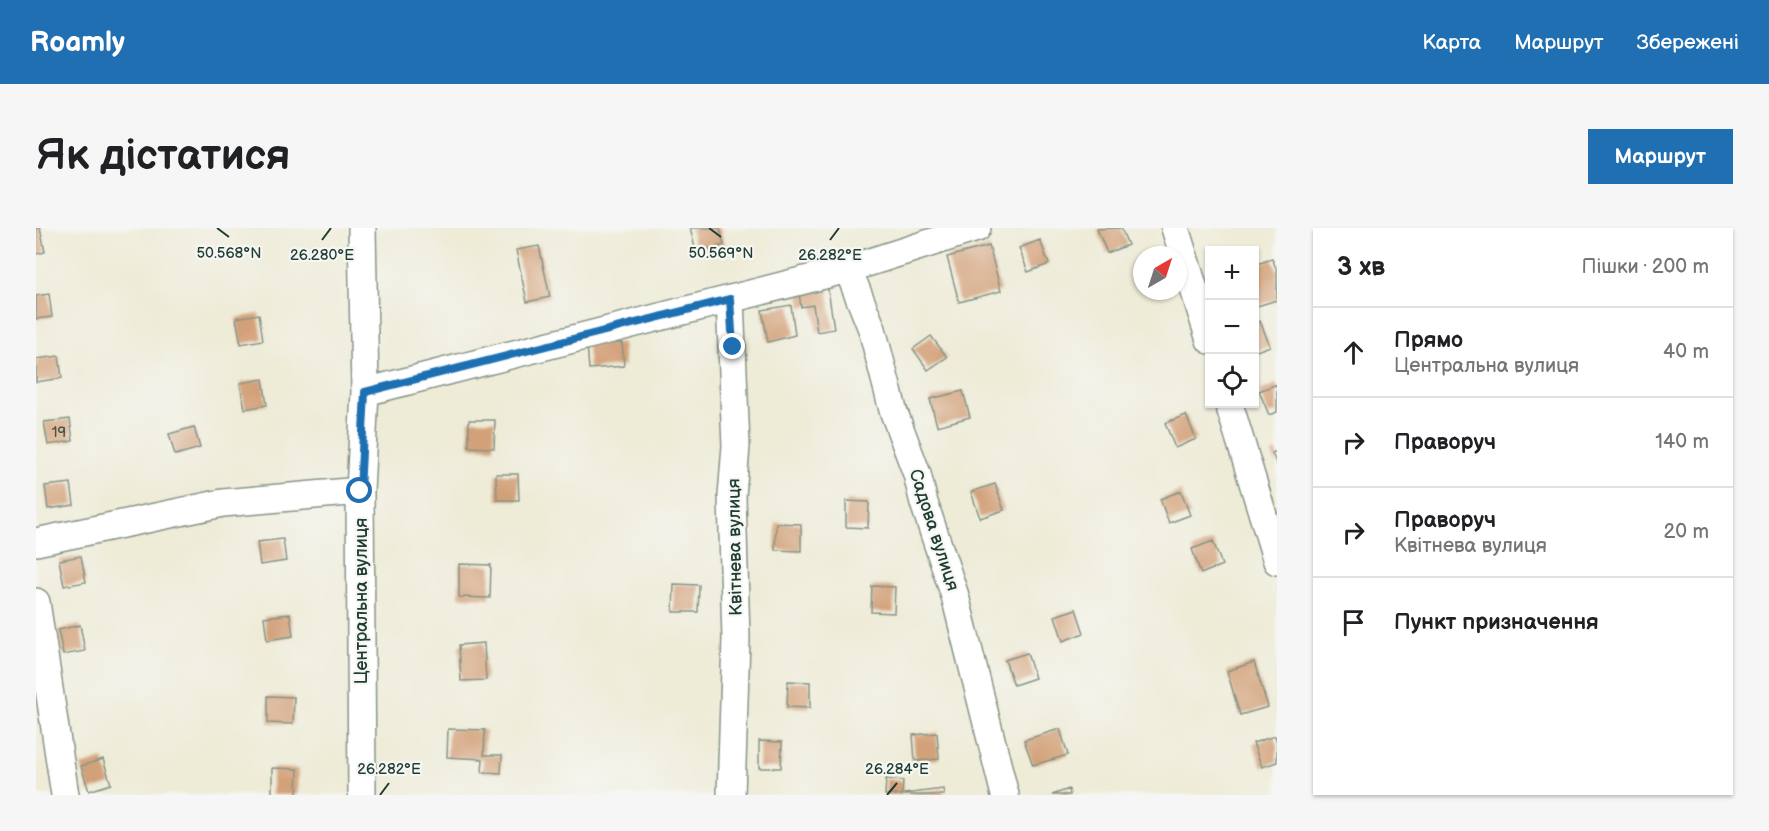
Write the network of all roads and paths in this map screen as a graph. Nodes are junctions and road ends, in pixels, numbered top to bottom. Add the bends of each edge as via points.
1 (362, 228) edge
2 (977, 228) edge
3 (1175, 228) edge
4 (848, 269) junction
5 (730, 299) junction
6 (1205, 327) edge
7 (365, 392) junction
8 (1230, 408) edge
9 (360, 491) junction
10 (36, 542) edge
11 (1277, 561) edge
12 (36, 602) edge
13 (66, 795) edge
14 (362, 795) edge
15 (731, 795) edge
16 (1005, 795) edge

1 - 7 street, Центральна вулиця
2 - 4 street
3 - 6 street
4 - 5 street
4 - 16 street, Садова вулиця via 872,329 893,410 955,596
5 - 7 street
5 - 15 street, Квітнева вулиця via 736,446 732,496 736,639
7 - 9 street, Центральна вулиця
8 - 11 street
9 - 10 street via 223,503
9 - 14 street, Центральна вулиця
12 - 13 street

